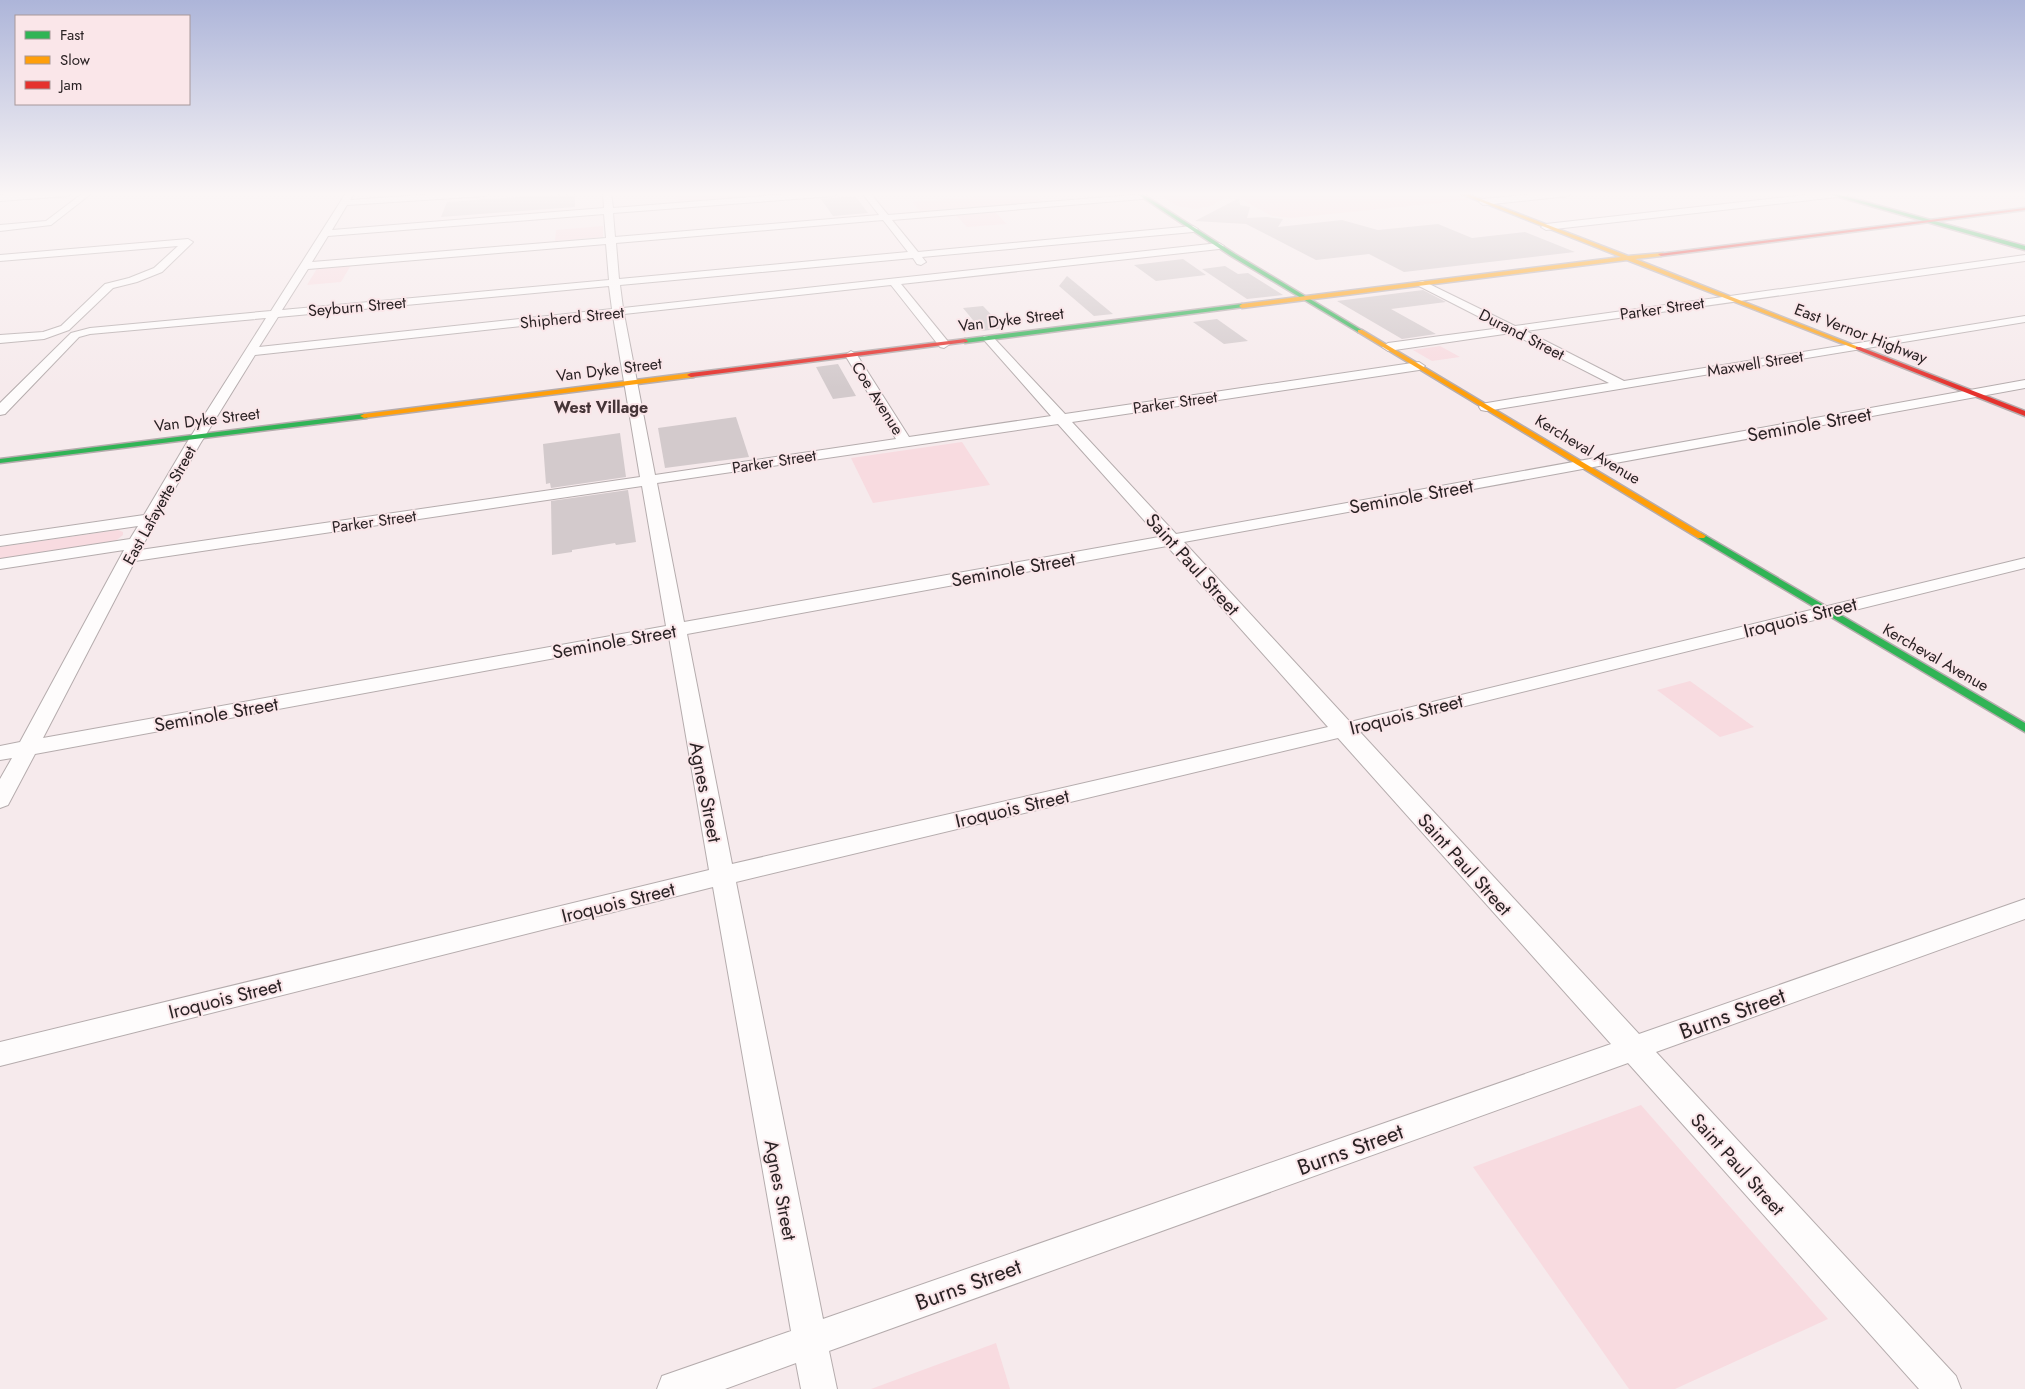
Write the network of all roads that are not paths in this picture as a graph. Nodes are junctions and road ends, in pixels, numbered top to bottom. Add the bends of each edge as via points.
1 (171, 258) edge
2 (309, 258) edge
3 (400, 258) edge
4 (612, 258) edge
5 (874, 258) edge
6 (917, 258) edge
7 (1113, 258) edge
8 (1239, 258) edge
9 (1626, 258) joint
10 (2025, 258) edge
11 (304, 266) junction
12 (933, 278) junction
13 (894, 282) junction
14 (614, 283) junction
15 (1424, 284) junction
16 (1309, 299) junction
17 (1730, 299) junction
18 (618, 312) junction
19 (274, 314) junction
20 (2025, 319) edge
21 (1512, 329) junction
22 (988, 338) junction
23 (0, 339) edge
24 (944, 344) junction
25 (1853, 347) junction
26 (1388, 348) junction
27 (250, 352) junction
28 (851, 355) junction
29 (1419, 366) junction
30 (630, 383) junction
31 (1621, 384) junction
32 (2025, 384) edge
33 (1973, 394) junction
34 (1486, 407) junction
35 (0, 411) edge
36 (2025, 414) edge
37 (1060, 418) junction
38 (197, 437) junction
39 (904, 441) junction
40 (0, 461) edge
41 (1582, 465) junction
42 (647, 480) junction
43 (150, 520) junction
44 (1171, 540) junction
45 (0, 541) edge
46 (133, 550) junction
47 (2025, 563) edge
48 (0, 564) edge
49 (1825, 610) junction
50 (676, 630) junction
51 (2025, 728) edge
52 (1342, 730) junction
53 (28, 748) junction
54 (0, 753) edge
55 (0, 800) edge
56 (722, 876) junction
57 (2025, 909) edge
58 (1632, 1049) junction
59 (0, 1054) edge
60 (809, 1341) junction
61 (675, 1389) edge
62 (818, 1389) edge
63 (1943, 1389) edge

1 - 23 street via 158,270 109,286 68,326 55,332
2 - 11 street, East Lafayette Street
3 - 11 street
4 - 14 street, Agnes Street
5 - 14 street, Seyburn Street
6 - 12 street
7 - 12 street
8 - 16 street, Kercheval Avenue
9 - 15 street, Van Dyke Street
9 - 17 street, East Vernor Highway
10 - 17 street, Parker Street
11 - 19 street, East Lafayette Street
12 - 13 street, Shipherd Street
13 - 18 street, Shipherd Street
13 - 24 street
14 - 18 street, Agnes Street
14 - 19 street, Seyburn Street
15 - 16 street, Van Dyke Street
15 - 21 street, Durand Street
16 - 22 street, Van Dyke Street
16 - 26 street, Kercheval Avenue
17 - 21 street, Parker Street
17 - 25 street, East Vernor Highway
18 - 27 street, Shipherd Street
18 - 30 street, Agnes Street
19 - 27 street, East Lafayette Street
19 - 35 street, Seyburn Street via 74,335
20 - 25 street, Maxwell Street
21 - 26 street, Parker Street
21 - 31 street, Durand Street
22 - 24 street, Van Dyke Street
22 - 37 street, Saint Paul Street
24 - 28 street, Van Dyke Street
25 - 31 street, Maxwell Street
25 - 33 street, East Vernor Highway
26 - 29 street, Kercheval Avenue
27 - 38 street, East Lafayette Street
28 - 30 street, Van Dyke Street
28 - 39 street, Coe Avenue
29 - 34 street, Kercheval Avenue
29 - 37 street, Parker Street
30 - 38 street, Van Dyke Street
30 - 42 street, Agnes Street
31 - 34 street, Maxwell Street
32 - 33 street, Seminole Street
33 - 36 street, East Vernor Highway
33 - 41 street, Seminole Street
34 - 41 street, Kercheval Avenue
37 - 39 street, Parker Street
37 - 44 street, Saint Paul Street
38 - 40 street, Van Dyke Street
38 - 43 street, East Lafayette Street
39 - 42 street, Parker Street
41 - 44 street, Seminole Street
41 - 49 street, Kercheval Avenue
42 - 46 street, Parker Street
42 - 50 street, Agnes Street
43 - 45 street
43 - 46 street, East Lafayette Street
44 - 50 street, Seminole Street
44 - 52 street, Saint Paul Street
46 - 48 street, Parker Street
46 - 53 street, East Lafayette Street
47 - 49 street, Iroquois Street
49 - 51 street, Kercheval Avenue
49 - 52 street, Iroquois Street
50 - 53 street, Seminole Street
50 - 56 street, Agnes Street
52 - 56 street, Iroquois Street
52 - 58 street, Saint Paul Street
53 - 54 street, Seminole Street
53 - 55 street, East Lafayette Street
56 - 59 street, Iroquois Street
56 - 60 street, Agnes Street
57 - 58 street, Burns Street
58 - 60 street, Burns Street
58 - 63 street, Saint Paul Street
60 - 61 street, Burns Street
60 - 62 street, Agnes Street

